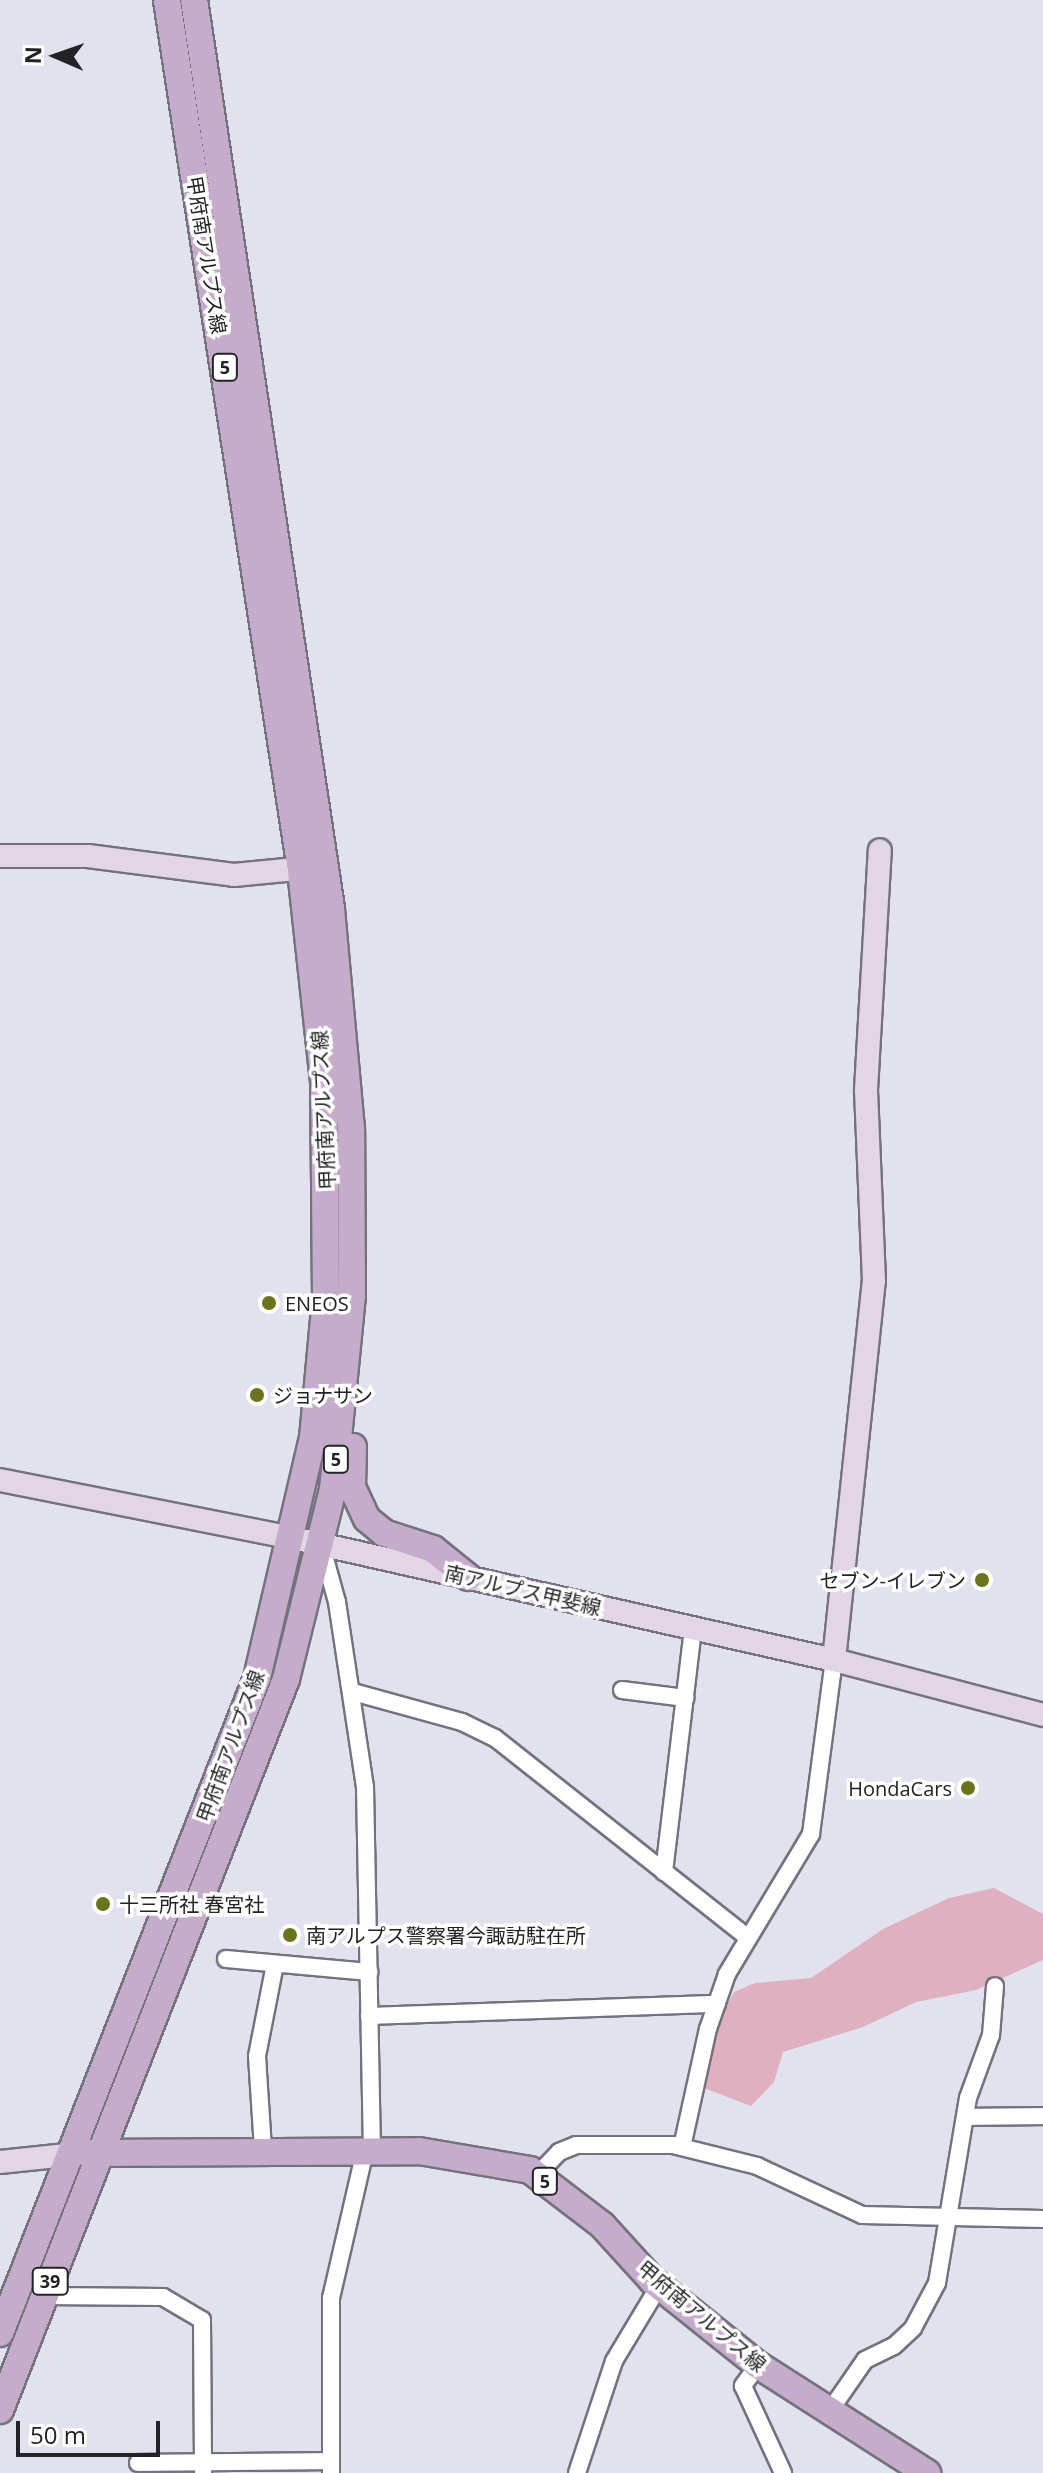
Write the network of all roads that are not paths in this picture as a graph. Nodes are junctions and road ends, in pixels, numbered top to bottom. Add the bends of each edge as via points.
1 (167, 0) edge
2 (194, 0) edge
3 (294, 730) junction
4 (880, 850) dead end
5 (0, 856) edge
6 (313, 868) junction
7 (352, 1296) junction
8 (0, 1480) edge
9 (293, 1538) junction
10 (321, 1545) junction
11 (468, 1577) junction
12 (693, 1628) junction
13 (834, 1660) junction
14 (622, 1690) dead end
15 (353, 1692) junction
16 (685, 1698) junction
17 (1043, 1715) edge
18 (664, 1872) junction
19 (746, 1936) junction
20 (226, 1959) dead end
21 (275, 1964) junction
22 (369, 1972) junction
23 (995, 1986) dead end
24 (717, 2004) junction
25 (369, 2016) junction
26 (1043, 2116) edge
27 (965, 2117) junction
28 (682, 2147) junction
29 (263, 2149) junction
30 (368, 2151) junction
31 (100, 2152) junction
32 (67, 2155) junction
33 (0, 2162) edge
34 (537, 2175) junction
35 (947, 2216) junction
36 (1043, 2219) edge
37 (659, 2286) junction
38 (44, 2296) junction
39 (7, 2297) edge
40 (0, 2333) edge
41 (758, 2365) junction
42 (0, 2410) edge
43 (829, 2412) junction
44 (138, 2463) dead end
45 (331, 2467) edge
46 (203, 2468) edge
47 (577, 2473) edge
48 (783, 2473) edge
49 (927, 2473) edge

1 - 3 main road, 甲府南アルプス線 / 5
2 - 3 main road, 甲府南アルプス線 / 5
3 - 6 main road, 甲府南アルプス線 / 5
4 - 13 street via 866,1090 874,1281
5 - 6 street via 88,856 234,875
6 - 7 main road, 甲府南アルプス線 / 5 via 351,1129
6 - 9 main road, 甲府南アルプス線 / 5 via 329,1178 319,1385
7 - 10 main road, 甲府南アルプス線 / 5 via 333,1489
7 - 11 main road via 360,1362 355,1502 384,1533 433,1549
8 - 9 street, 南アルプス甲斐線
9 - 10 street, 南アルプス甲斐線
9 - 32 main road, 甲府南アルプス線 / 5 via 257,1678 227,1764
10 - 11 street, 南アルプス甲斐線
10 - 15 street
10 - 31 main road, 甲府南アルプス線 / 5 via 266,1738
11 - 12 street, 南アルプス甲斐線
12 - 13 street, 南アルプス甲斐線
12 - 16 street
13 - 17 street, 南アルプス甲斐線
13 - 19 street via 811,1834 805,1851
14 - 16 street
15 - 18 street via 462,1722 495,1738
15 - 22 street via 365,1787
16 - 18 street
18 - 19 street
19 - 24 street
20 - 21 street
21 - 22 street
21 - 29 street via 257,2056
22 - 25 street
23 - 27 street via 991,2035
24 - 25 street
24 - 28 street
25 - 30 street
26 - 27 street
27 - 35 street
28 - 34 street via 576,2145 559,2152
28 - 35 street via 757,2166 862,2215
29 - 30 main road, 甲府南アルプス線 / 5
29 - 31 main road, 甲府南アルプス線 / 5
30 - 34 main road, 甲府南アルプス線 / 5 via 492,2160
30 - 45 street via 331,2298
31 - 32 main road, 甲府南アルプス線 / 5
31 - 38 main road, 39
32 - 33 street
32 - 39 main road, 39
34 - 37 main road, 甲府南アルプス線 / 5 via 602,2225
35 - 36 street
35 - 43 street via 937,2283 913,2328 894,2346 865,2360
37 - 41 main road, 甲府南アルプス線 / 5
37 - 47 street via 614,2361
38 - 42 main road, 39
38 - 46 street via 163,2297 202,2320
39 - 40 main road, 39
41 - 43 main road, 甲府南アルプス線 / 5
41 - 48 street via 743,2386
43 - 49 main road, 甲府南アルプス線 / 5
44 - 46 street
45 - 46 street

